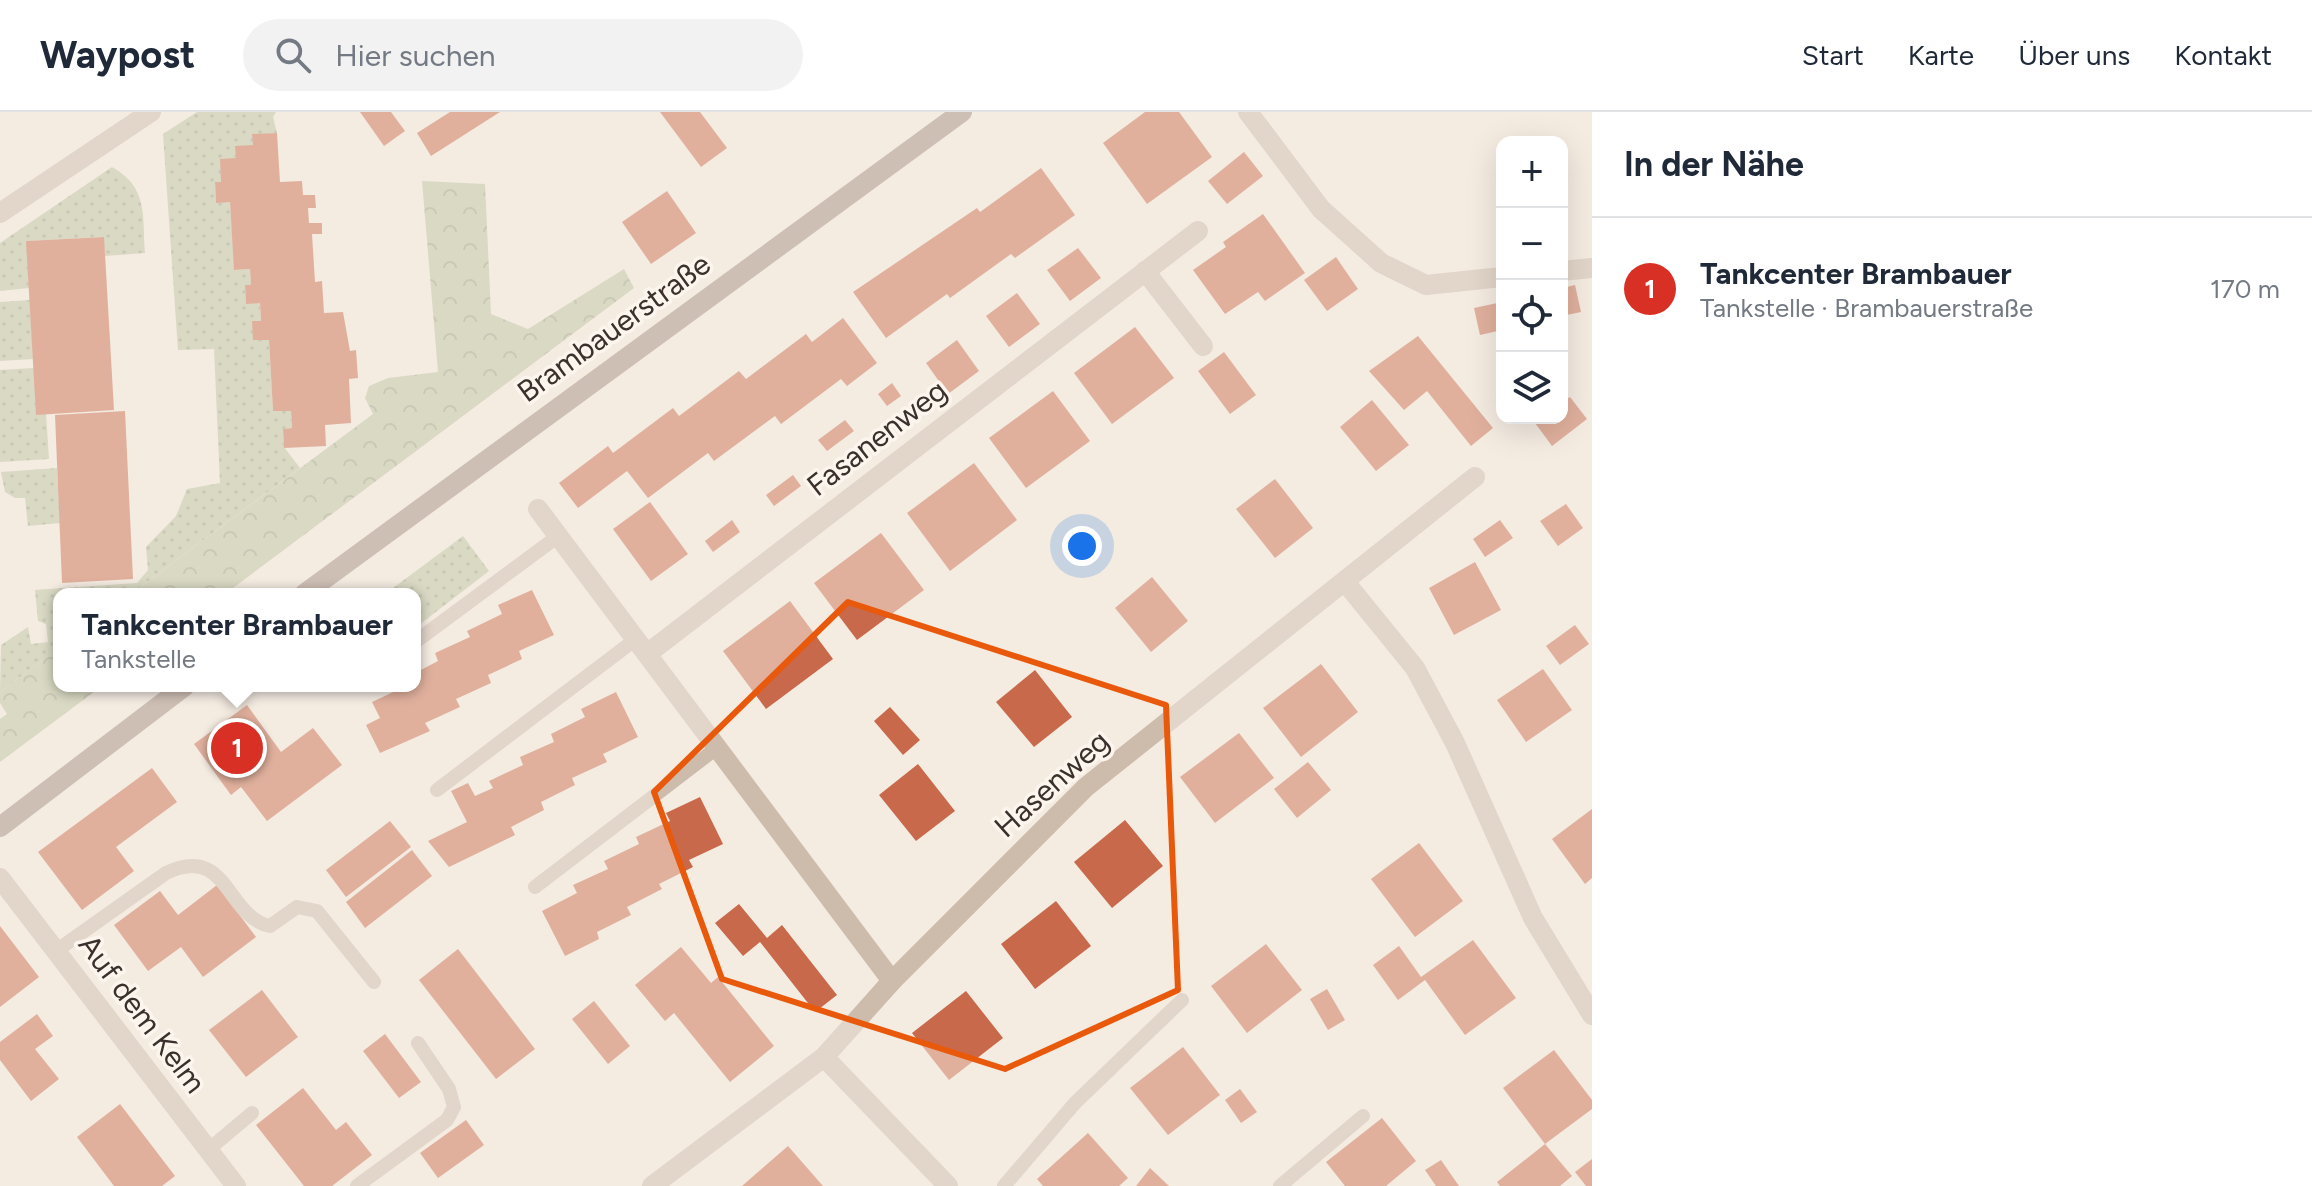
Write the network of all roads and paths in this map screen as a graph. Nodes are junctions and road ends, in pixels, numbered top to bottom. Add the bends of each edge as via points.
1 (151, 112) edge
2 (962, 112) edge
3 (1248, 112) edge
4 (0, 213) edge
5 (1198, 231) dead end
6 (1592, 268) edge
7 (1568, 270) edge
8 (1145, 271) junction
9 (1496, 278) edge
10 (1203, 346) dead end
11 (1475, 477) dead end
12 (538, 509) dead end
13 (557, 537) junction
14 (1346, 583) junction
15 (312, 588) edge
16 (421, 638) edge
17 (642, 646) junction
18 (177, 692) edge
19 (718, 747) junction
20 (437, 790) dead end
21 (0, 827) edge
22 (0, 878) edge
23 (535, 887) dead end
24 (56, 951) junction
25 (892, 981) junction
26 (374, 982) dead end
27 (1182, 1000) dead end
28 (1592, 1015) edge
29 (418, 1043) dead end
30 (824, 1057) junction
31 (252, 1113) dead end
32 (1363, 1116) dead end
33 (208, 1150) junction
34 (236, 1186) edge
35 (357, 1186) edge
36 (652, 1186) edge
37 (948, 1186) edge
38 (1004, 1186) edge
39 (1280, 1186) edge

1 - 4 street
2 - 15 main road, Brambauerstraße
3 - 9 street via 1321,209 1381,263 1426,285
5 - 8 street, Fasanenweg
6 - 7 street
8 - 10 street
8 - 17 street, Fasanenweg
11 - 14 street, Hasenweg
12 - 13 street
13 - 16 lane
13 - 17 street
14 - 25 street, Hasenweg via 1086,787
14 - 28 street via 1415,668 1455,743 1533,918
17 - 19 street
17 - 20 lane
18 - 21 main road
19 - 23 lane
19 - 25 street
22 - 24 street, Auf dem Kelm
24 - 26 lane via 166,873 182,865 200,865 216,875 259,923 270,926 297,907 317,911
24 - 33 street, Auf dem Kelm
25 - 30 street, Hasenweg
27 - 38 lane via 1075,1103
29 - 35 lane via 449,1089 454,1107 447,1120
30 - 36 street, Hasenweg
30 - 37 street
31 - 33 lane
32 - 39 lane
33 - 34 street, Auf dem Kelm

